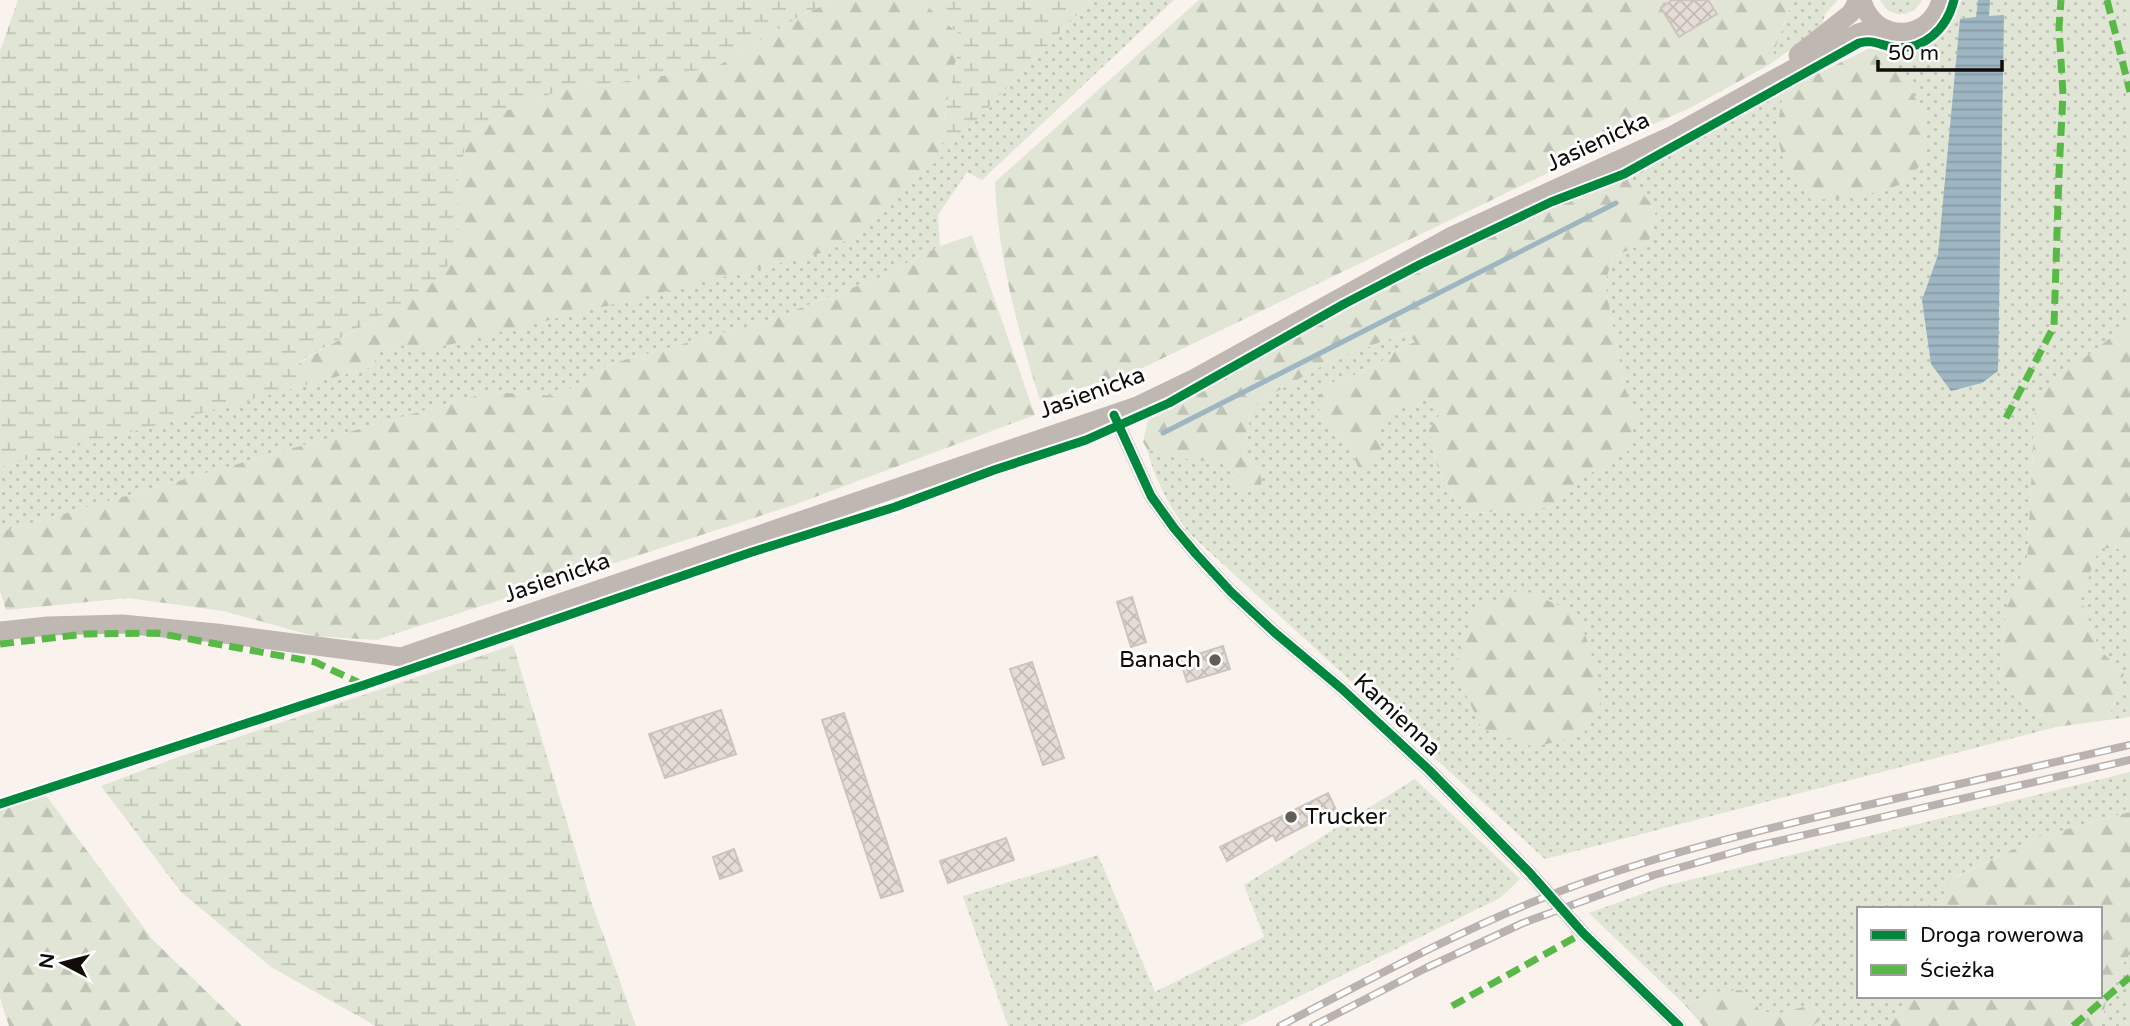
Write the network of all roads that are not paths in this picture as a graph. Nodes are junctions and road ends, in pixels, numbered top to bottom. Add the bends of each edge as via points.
1 (1860, 0) edge
2 (1941, 0) edge
3 (1885, 30) junction
4 (1761, 85) junction
5 (1114, 415) junction
6 (0, 631) edge
7 (1679, 1026) edge

1 - 3 main road via 1869,17
1 - 4 main road, Jasienicka via 1845,18
2 - 3 main road, Jasienicka via 1934,17 1918,29 1902,33
3 - 4 main road, Jasienicka via 1858,33
4 - 5 main road, Jasienicka via 1671,136 1450,237 1195,378
5 - 6 main road, Jasienicka via 401,657 122,624
5 - 7 street, Kamienna via 1151,496 1196,554 1429,771

